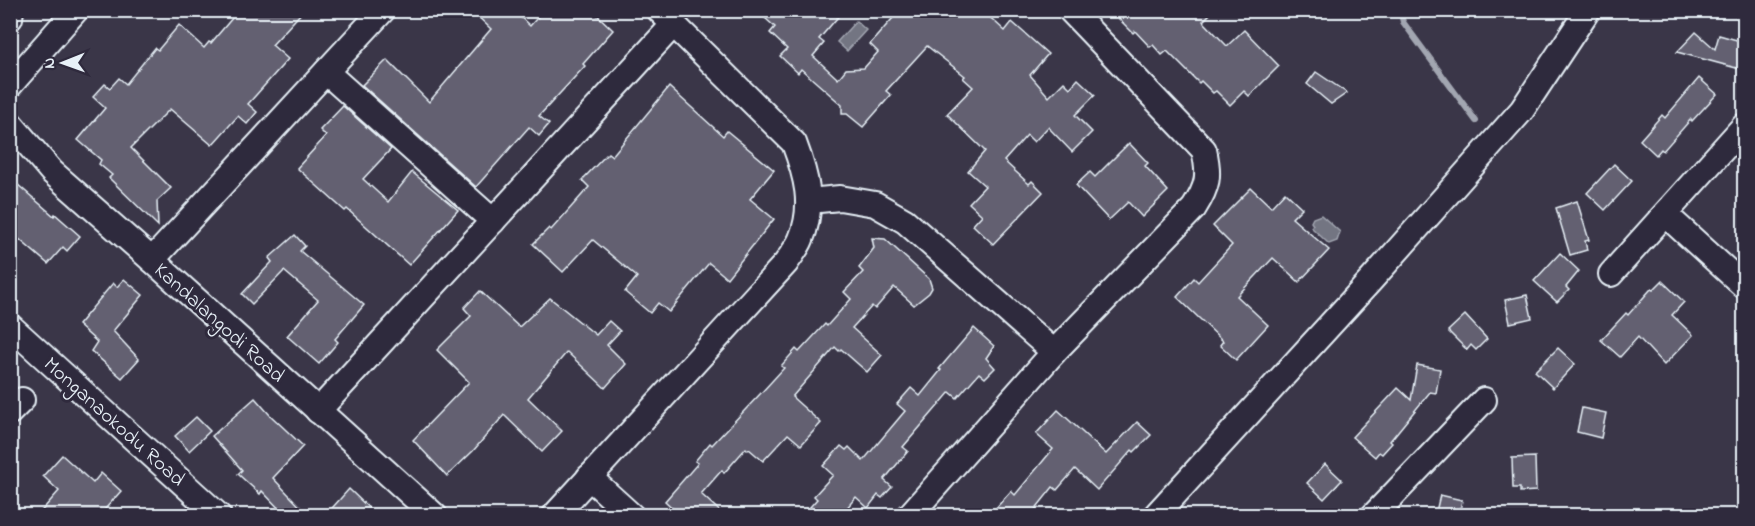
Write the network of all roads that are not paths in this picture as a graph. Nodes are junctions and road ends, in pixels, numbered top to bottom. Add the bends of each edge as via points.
1 (11, 10) edge
2 (76, 10) edge
3 (383, 10) edge
4 (1070, 10) edge
5 (1588, 10) edge
6 (667, 17) edge
7 (10, 18) edge
8 (326, 72) junction
9 (10, 85) edge
10 (10, 123) edge
11 (1744, 126) edge
12 (809, 201) junction
13 (1666, 214) junction
14 (493, 221) junction
15 (152, 260) junction
16 (1611, 274) dead end
17 (1744, 286) edge
18 (10, 326) edge
19 (1054, 352) junction
20 (1484, 400) dead end
21 (318, 411) junction
22 (589, 477) junction
23 (219, 516) edge
24 (435, 516) edge
25 (554, 516) edge
26 (632, 516) edge
27 (909, 516) edge
28 (1155, 516) edge
29 (1373, 516) edge

1 - 7 street
2 - 9 street
3 - 8 street
4 - 19 street via 1204,150 1208,168 1206,189 1194,208
5 - 28 street via 1522,110
6 - 12 street via 794,143 805,172
6 - 14 street
8 - 14 street
8 - 15 street
10 - 15 street, Kandalangodi Road via 52,172
11 - 13 street
12 - 19 street via 840,198 875,204 905,221
12 - 22 street via 801,238 786,263
13 - 16 street
13 - 17 street
14 - 21 street
15 - 21 street, Kandalangodi Road
18 - 23 street, Monganaokodu Road
19 - 27 street
20 - 29 street
21 - 24 street, Kandalangodi Road
22 - 25 street
22 - 26 street

